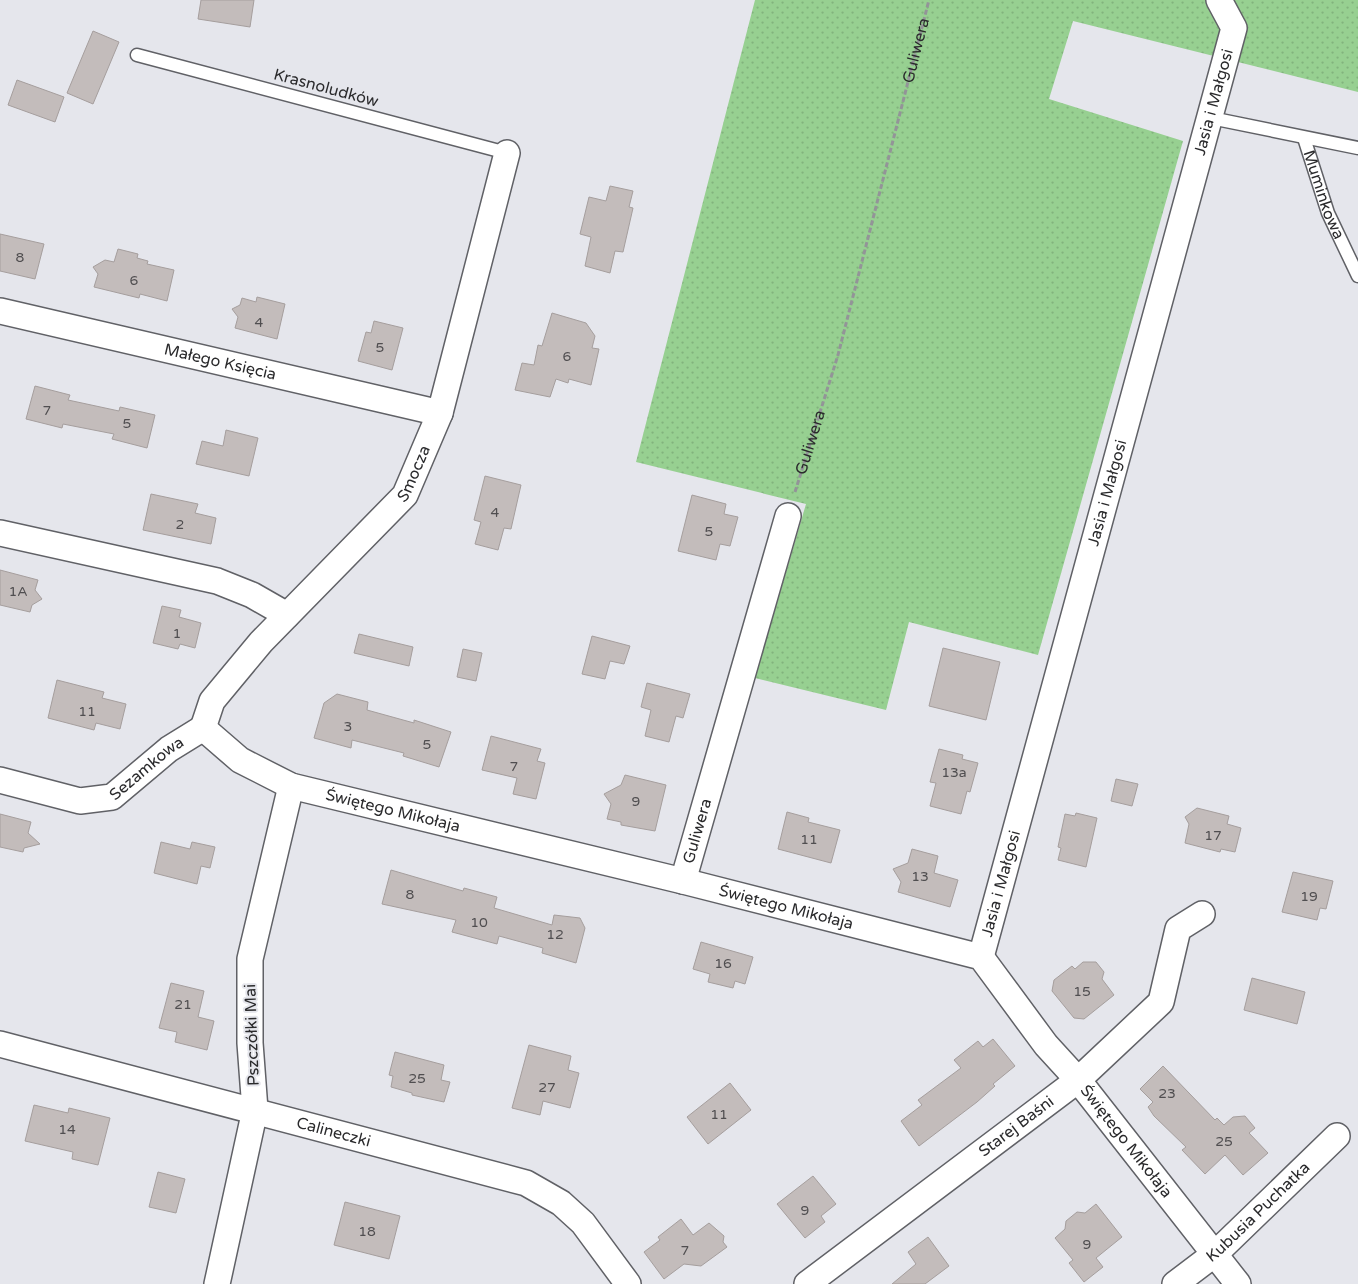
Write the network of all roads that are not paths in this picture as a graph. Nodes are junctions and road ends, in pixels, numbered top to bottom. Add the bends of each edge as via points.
1 (1219, 0) edge
2 (137, 55) dead end
3 (1211, 118) junction
4 (1304, 138) junction
5 (1358, 148) edge
6 (507, 153) joint
7 (1358, 276) edge
8 (0, 312) edge
9 (440, 413) junction
10 (788, 516) road end
11 (0, 533) edge
12 (287, 615) junction
13 (204, 728) junction
14 (0, 780) edge
15 (291, 786) junction
16 (683, 880) junction
17 (1202, 914) dead end
18 (981, 957) junction
19 (0, 1044) edge
20 (1078, 1080) junction
21 (255, 1110) junction
22 (1336, 1136) dead end
23 (1216, 1254) junction
24 (217, 1284) edge
25 (628, 1284) edge
26 (807, 1284) edge
27 (1175, 1284) edge
28 (1238, 1284) edge

1 - 3 street, Jasia i Małgosi via 1234,28
2 - 6 lane, Krasnoludków
3 - 4 lane
3 - 18 street, Jasia i Małgosi
4 - 5 lane
4 - 7 lane, Muminkowa via 1328,213
6 - 9 street, Smocza
8 - 9 street, Małego Księcia
9 - 12 street, Smocza via 405,495
10 - 16 street, Guliwera
11 - 12 street via 217,582 252,595
12 - 13 street, Smocza via 212,701
13 - 14 street, Sezamkowa via 169,749 112,797 80,801
13 - 15 street, Świętego Mikołaja via 240,760
15 - 16 street, Świętego Mikołaja
15 - 21 street, Pszczółki Mai via 250,959 250,1043
16 - 18 street, Świętego Mikołaja
17 - 20 street, Starej Baśni via 1178,929 1161,1002
18 - 20 street, Świętego Mikołaja via 1046,1045
19 - 21 street, Calineczki
20 - 23 street, Świętego Mikołaja
20 - 26 street, Starej Baśni
21 - 24 street, Pszczółki Mai
21 - 25 street, Calineczki via 526,1183 561,1203 584,1223
22 - 23 street, Kubusia Puchatka
23 - 27 street, Kubusia Puchatka
23 - 28 street, Świętego Mikołaja

